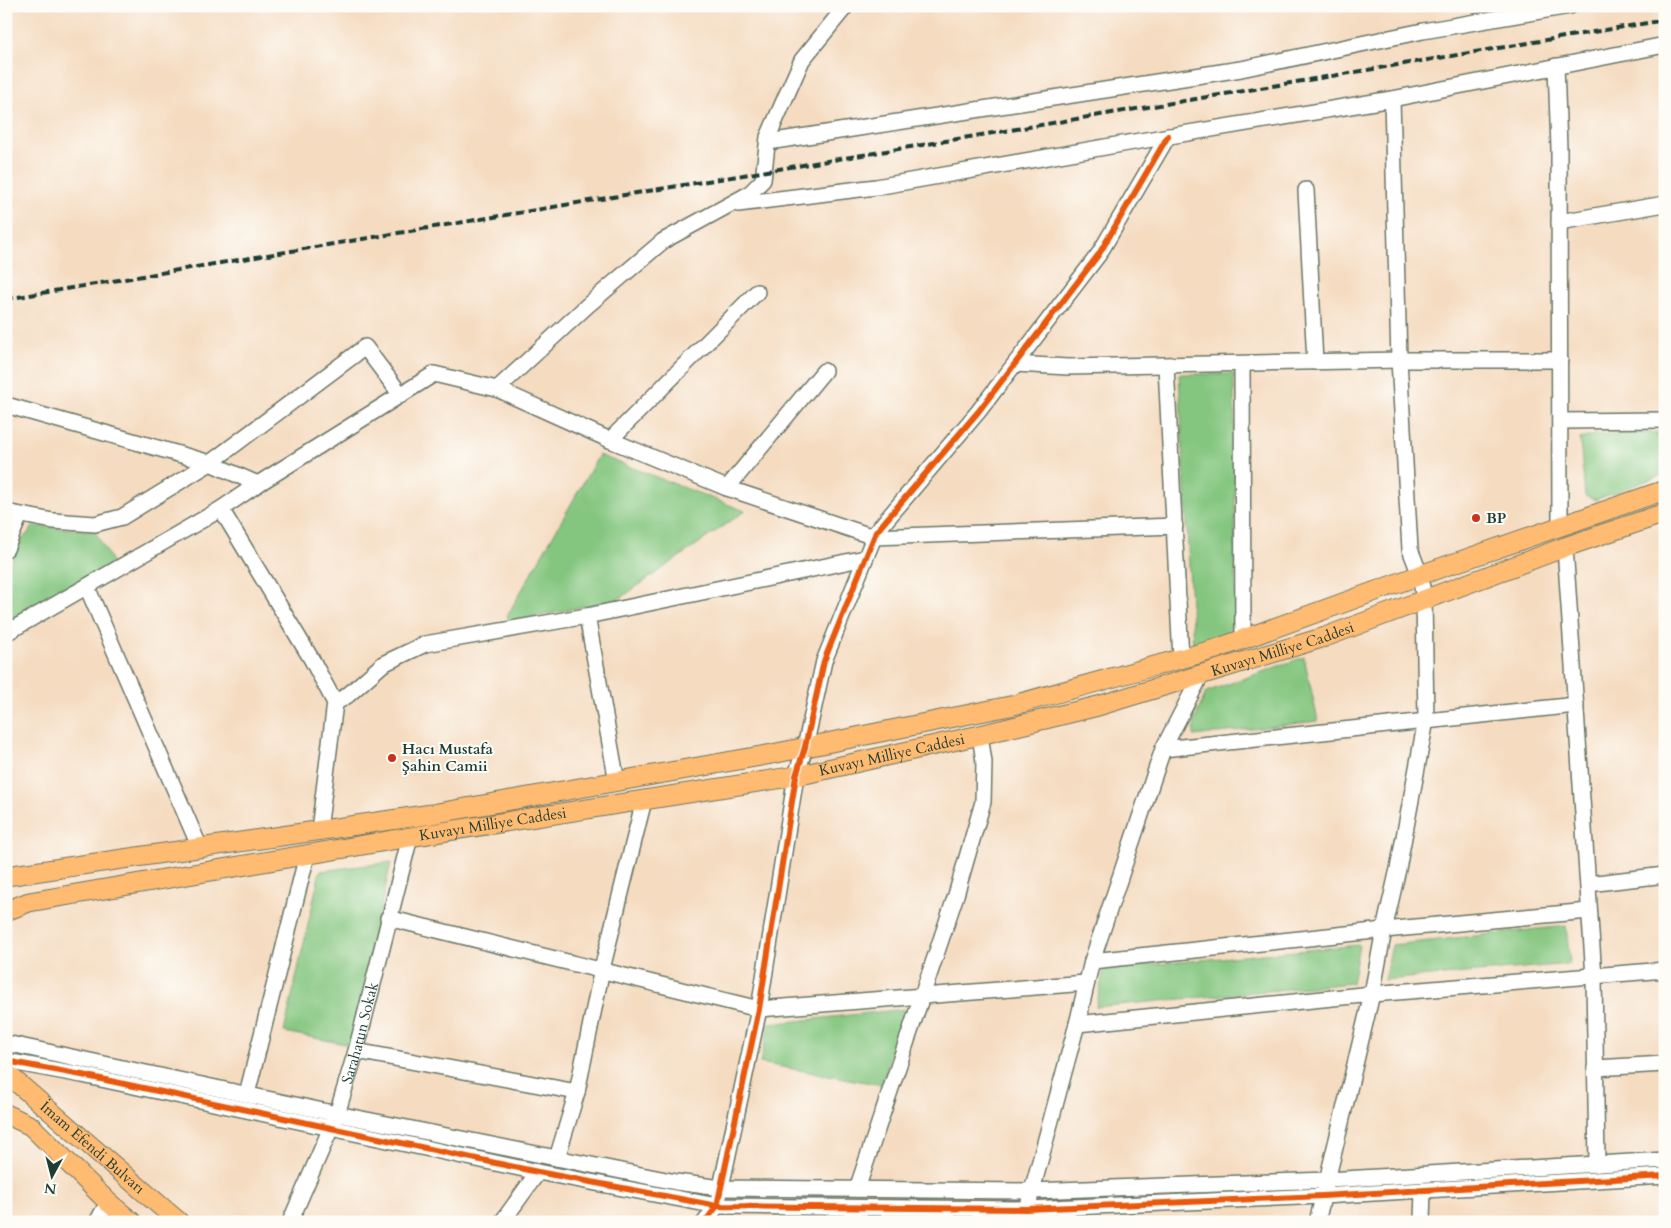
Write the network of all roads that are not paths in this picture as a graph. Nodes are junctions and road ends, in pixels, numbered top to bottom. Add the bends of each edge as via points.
1 (846, 6) edge
2 (1570, 6) edge
3 (1665, 44) edge
4 (1556, 66) junction
5 (1392, 99) junction
6 (1168, 136) junction
7 (768, 142) junction
8 (1306, 190) dead end
9 (732, 204) junction
10 (1665, 204) edge
11 (1559, 222) junction
12 (757, 292) dead end
13 (1399, 360) junction
14 (1560, 360) junction
15 (1315, 362) junction
16 (1015, 364) junction
17 (1242, 364) junction
18 (1166, 366) junction
19 (824, 371) dead end
20 (497, 389) junction
21 (401, 395) junction
22 (6, 405) edge
23 (1665, 420) edge
24 (1560, 421) junction
25 (610, 440) junction
26 (210, 463) junction
27 (258, 484) junction
28 (727, 488) junction
29 (1665, 490) edge
30 (221, 509) junction
31 (13, 513) edge
32 (1665, 513) edge
33 (1175, 526) junction
34 (1560, 526) junction
35 (874, 537) junction
36 (1565, 546) junction
37 (6, 549) edge
38 (865, 558) junction
39 (1420, 575) junction
40 (87, 587) junction
41 (1424, 599) junction
42 (587, 616) junction
43 (6, 633) edge
44 (1243, 639) junction
45 (1181, 659) junction
46 (1201, 675) junction
47 (335, 702) junction
48 (1576, 705) junction
49 (1426, 720) junction
50 (980, 735) junction
51 (805, 747) junction
52 (1163, 749) junction
53 (796, 776) junction
54 (617, 782) junction
55 (644, 800) junction
56 (319, 830) junction
57 (410, 837) junction
58 (200, 848) junction
59 (307, 855) junction
60 (6, 875) edge
61 (1665, 875) edge
62 (1588, 884) junction
63 (6, 911) edge
64 (1589, 912) junction
65 (388, 918) junction
66 (1384, 930) junction
67 (1092, 961) junction
68 (602, 969) junction
69 (1665, 970) edge
70 (1594, 977) junction
71 (1086, 983) junction
72 (1372, 994) junction
73 (922, 995) junction
74 (759, 1009) junction
75 (1077, 1024) junction
76 (6, 1043) edge
77 (356, 1051) junction
78 (6, 1061) edge
79 (1665, 1064) edge
80 (1595, 1068) junction
81 (6, 1073) edge
82 (577, 1092) junction
83 (246, 1094) junction
84 (6, 1114) edge
85 (334, 1121) junction
86 (557, 1158) junction
87 (1665, 1160) edge
88 (1596, 1164) junction
89 (538, 1172) junction
90 (1665, 1176) edge
91 (1327, 1180) junction
92 (721, 1188) junction
93 (856, 1189) junction
94 (1423, 1190) junction
95 (1032, 1191) junction
96 (1323, 1196) junction
97 (108, 1202) junction
98 (717, 1206) junction
99 (1023, 1215) edge
100 (97, 1222) edge
101 (132, 1222) edge
102 (179, 1222) edge
103 (290, 1222) edge
104 (502, 1222) edge
105 (705, 1222) edge
106 (1317, 1222) edge
107 (1422, 1222) edge

1 - 7 street via 802,60
2 - 7 street via 1423,31 1241,69
3 - 4 street
4 - 5 street
4 - 11 street
5 - 6 street
5 - 13 street
6 - 9 street via 876,187
6 - 16 street via 1099,254
7 - 9 street via 763,180 750,194
8 - 15 street
9 - 20 street via 663,241
10 - 11 street
11 - 14 street
12 - 25 street
13 - 14 street
13 - 15 street
13 - 39 street via 1410,549
14 - 24 street
15 - 17 street
16 - 18 street
16 - 35 street
17 - 18 street
17 - 44 street
18 - 33 street
19 - 28 street
20 - 21 street via 434,374
20 - 25 street
21 - 26 street via 366,347
21 - 27 street
22 - 26 street
23 - 24 street
24 - 34 street
25 - 28 street
26 - 27 street
26 - 31 street via 122,517 95,524 53,521
27 - 30 street
28 - 35 street
29 - 34 main road, Kuvayı Milliye Caddesi
30 - 40 street
30 - 47 street
31 - 37 street
32 - 36 main road, Kuvayı Milliye Caddesi
33 - 35 street
33 - 45 street
34 - 39 main road, Kuvayı Milliye Caddesi
35 - 38 street
36 - 41 main road, Kuvayı Milliye Caddesi
36 - 48 street
38 - 42 street
38 - 51 street via 824,661
39 - 41 street
39 - 44 main road, Kuvayı Milliye Caddesi
40 - 43 street
40 - 58 street
41 - 46 main road, Kuvayı Milliye Caddesi via 1325,637
41 - 49 street
42 - 47 street via 425,644 383,664 348,695
42 - 54 street
44 - 45 main road, Kuvayı Milliye Caddesi
45 - 51 main road, Kuvayı Milliye Caddesi via 1010,706
46 - 50 main road, Kuvayı Milliye Caddesi via 1098,706
46 - 52 street
47 - 56 street
48 - 49 street
48 - 62 street
49 - 52 street
49 - 66 street
50 - 53 main road, Kuvayı Milliye Caddesi
50 - 73 street via 984,762 983,802
51 - 53 street
51 - 54 main road, Kuvayı Milliye Caddesi
52 - 67 street
53 - 55 main road, Kuvayı Milliye Caddesi
53 - 74 street
54 - 56 main road, Kuvayı Milliye Caddesi
55 - 57 main road, Kuvayı Milliye Caddesi
55 - 68 street
56 - 58 main road, Kuvayı Milliye Caddesi
57 - 59 main road, Kuvayı Milliye Caddesi
57 - 65 street, Sarahatun Sokak
58 - 60 main road, Kuvayı Milliye Caddesi
59 - 63 main road, Kuvayı Milliye Caddesi via 29,902
59 - 83 street
61 - 62 street
62 - 64 street
64 - 66 street
64 - 70 street
65 - 68 street
65 - 77 street, Sarahatun Sokak
66 - 67 street
66 - 72 street
67 - 71 street
68 - 74 street
68 - 82 street
69 - 70 street
70 - 72 street
70 - 80 street
71 - 73 street
71 - 75 street
72 - 75 street
72 - 91 street
73 - 74 street
73 - 93 street
74 - 92 street
75 - 95 street
76 - 83 street
77 - 82 street
77 - 85 street, Sarahatun Sokak
78 - 85 street
79 - 80 street
80 - 88 street
81 - 102 main road, İmam Efendi Bulvarı
82 - 86 street
83 - 85 street
84 - 97 main road, İmam Efendi Bulvarı via 31,1126
85 - 86 street
85 - 89 street
85 - 103 street, Sarahatun Sokak
86 - 92 street
87 - 88 street
88 - 91 street
89 - 98 street
89 - 104 street
90 - 94 street
91 - 95 street
91 - 96 street
92 - 93 street
92 - 98 street
93 - 95 street
94 - 96 street
94 - 107 street
95 - 99 street
96 - 99 street
96 - 106 street
97 - 100 street
97 - 101 main road, İmam Efendi Bulvarı
98 - 99 street
98 - 105 street

